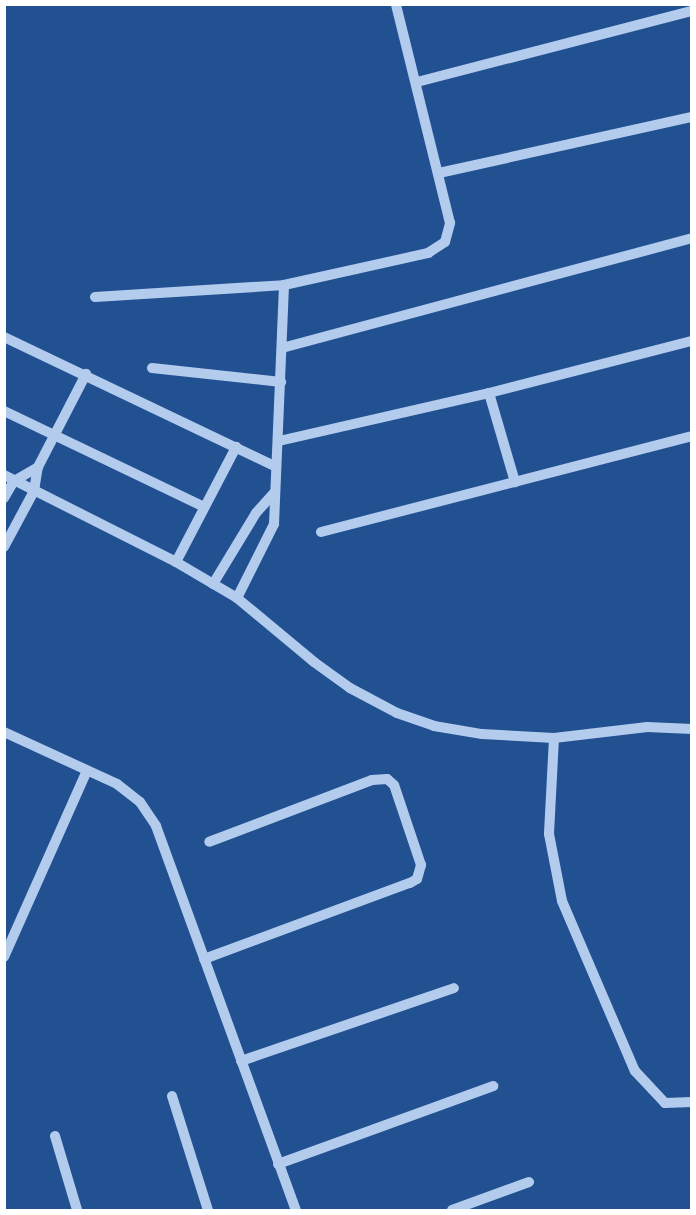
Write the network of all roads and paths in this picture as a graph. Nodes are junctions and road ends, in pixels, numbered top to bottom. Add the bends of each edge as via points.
1 (396, 4) edge
2 (692, 11) edge
3 (417, 82) junction
4 (692, 117) edge
5 (439, 173) junction
6 (692, 238) edge
7 (284, 285) junction
8 (95, 297) dead end
9 (4, 337) edge
10 (692, 341) edge
11 (282, 348) junction
12 (152, 368) dead end
13 (86, 374) junction
14 (281, 382) junction
15 (489, 393) junction
16 (4, 411) edge
17 (55, 435) junction
18 (692, 436) edge
19 (279, 441) junction
20 (236, 447) junction
21 (274, 466) junction
22 (38, 467) junction
23 (9, 478) edge
24 (515, 482) junction
25 (34, 491) junction
26 (274, 493) junction
27 (4, 498) edge
28 (204, 507) junction
29 (321, 532) dead end
30 (4, 547) edge
31 (176, 561) junction
32 (213, 584) junction
33 (237, 598) junction
34 (692, 729) edge
35 (4, 732) edge
36 (554, 738) junction
37 (87, 771) junction
38 (209, 842) dead end
39 (4, 957) edge
40 (204, 959) junction
41 (454, 988) dead end
42 (241, 1061) junction
43 (493, 1086) dead end
44 (172, 1096) dead end
45 (692, 1102) edge
46 (55, 1136) dead end
47 (278, 1164) junction
48 (528, 1182) dead end
49 (77, 1210) edge
50 (208, 1210) edge
51 (296, 1210) edge
52 (452, 1210) edge

1 - 3 street
2 - 3 street
3 - 5 street
4 - 5 street
5 - 7 street via 450,235 438,248
6 - 11 street
7 - 8 street
7 - 11 street
9 - 13 street
10 - 15 street
11 - 14 street
12 - 14 street
13 - 17 street
13 - 20 street
14 - 19 street
15 - 19 street
15 - 24 street
16 - 17 street
17 - 22 street
17 - 28 street
18 - 24 street
19 - 21 street
20 - 21 street
20 - 28 street
21 - 26 street
22 - 23 street
22 - 25 street
23 - 25 street
23 - 27 street
24 - 29 street
25 - 30 street
25 - 31 street
26 - 32 street via 256,513
26 - 33 street via 274,524
28 - 31 street
31 - 32 street
32 - 33 street
33 - 36 street via 350,688 397,713 434,726 482,734
34 - 36 street via 647,727
35 - 37 street
36 - 45 street via 549,834 562,901 635,1071 665,1103
37 - 39 street
37 - 40 street via 117,784 140,801 156,826
38 - 40 street via 372,780 387,779 394,785 421,872 410,883
40 - 42 street
41 - 42 street
42 - 47 street
43 - 47 street
44 - 50 street
46 - 49 street
47 - 51 street
48 - 52 street

